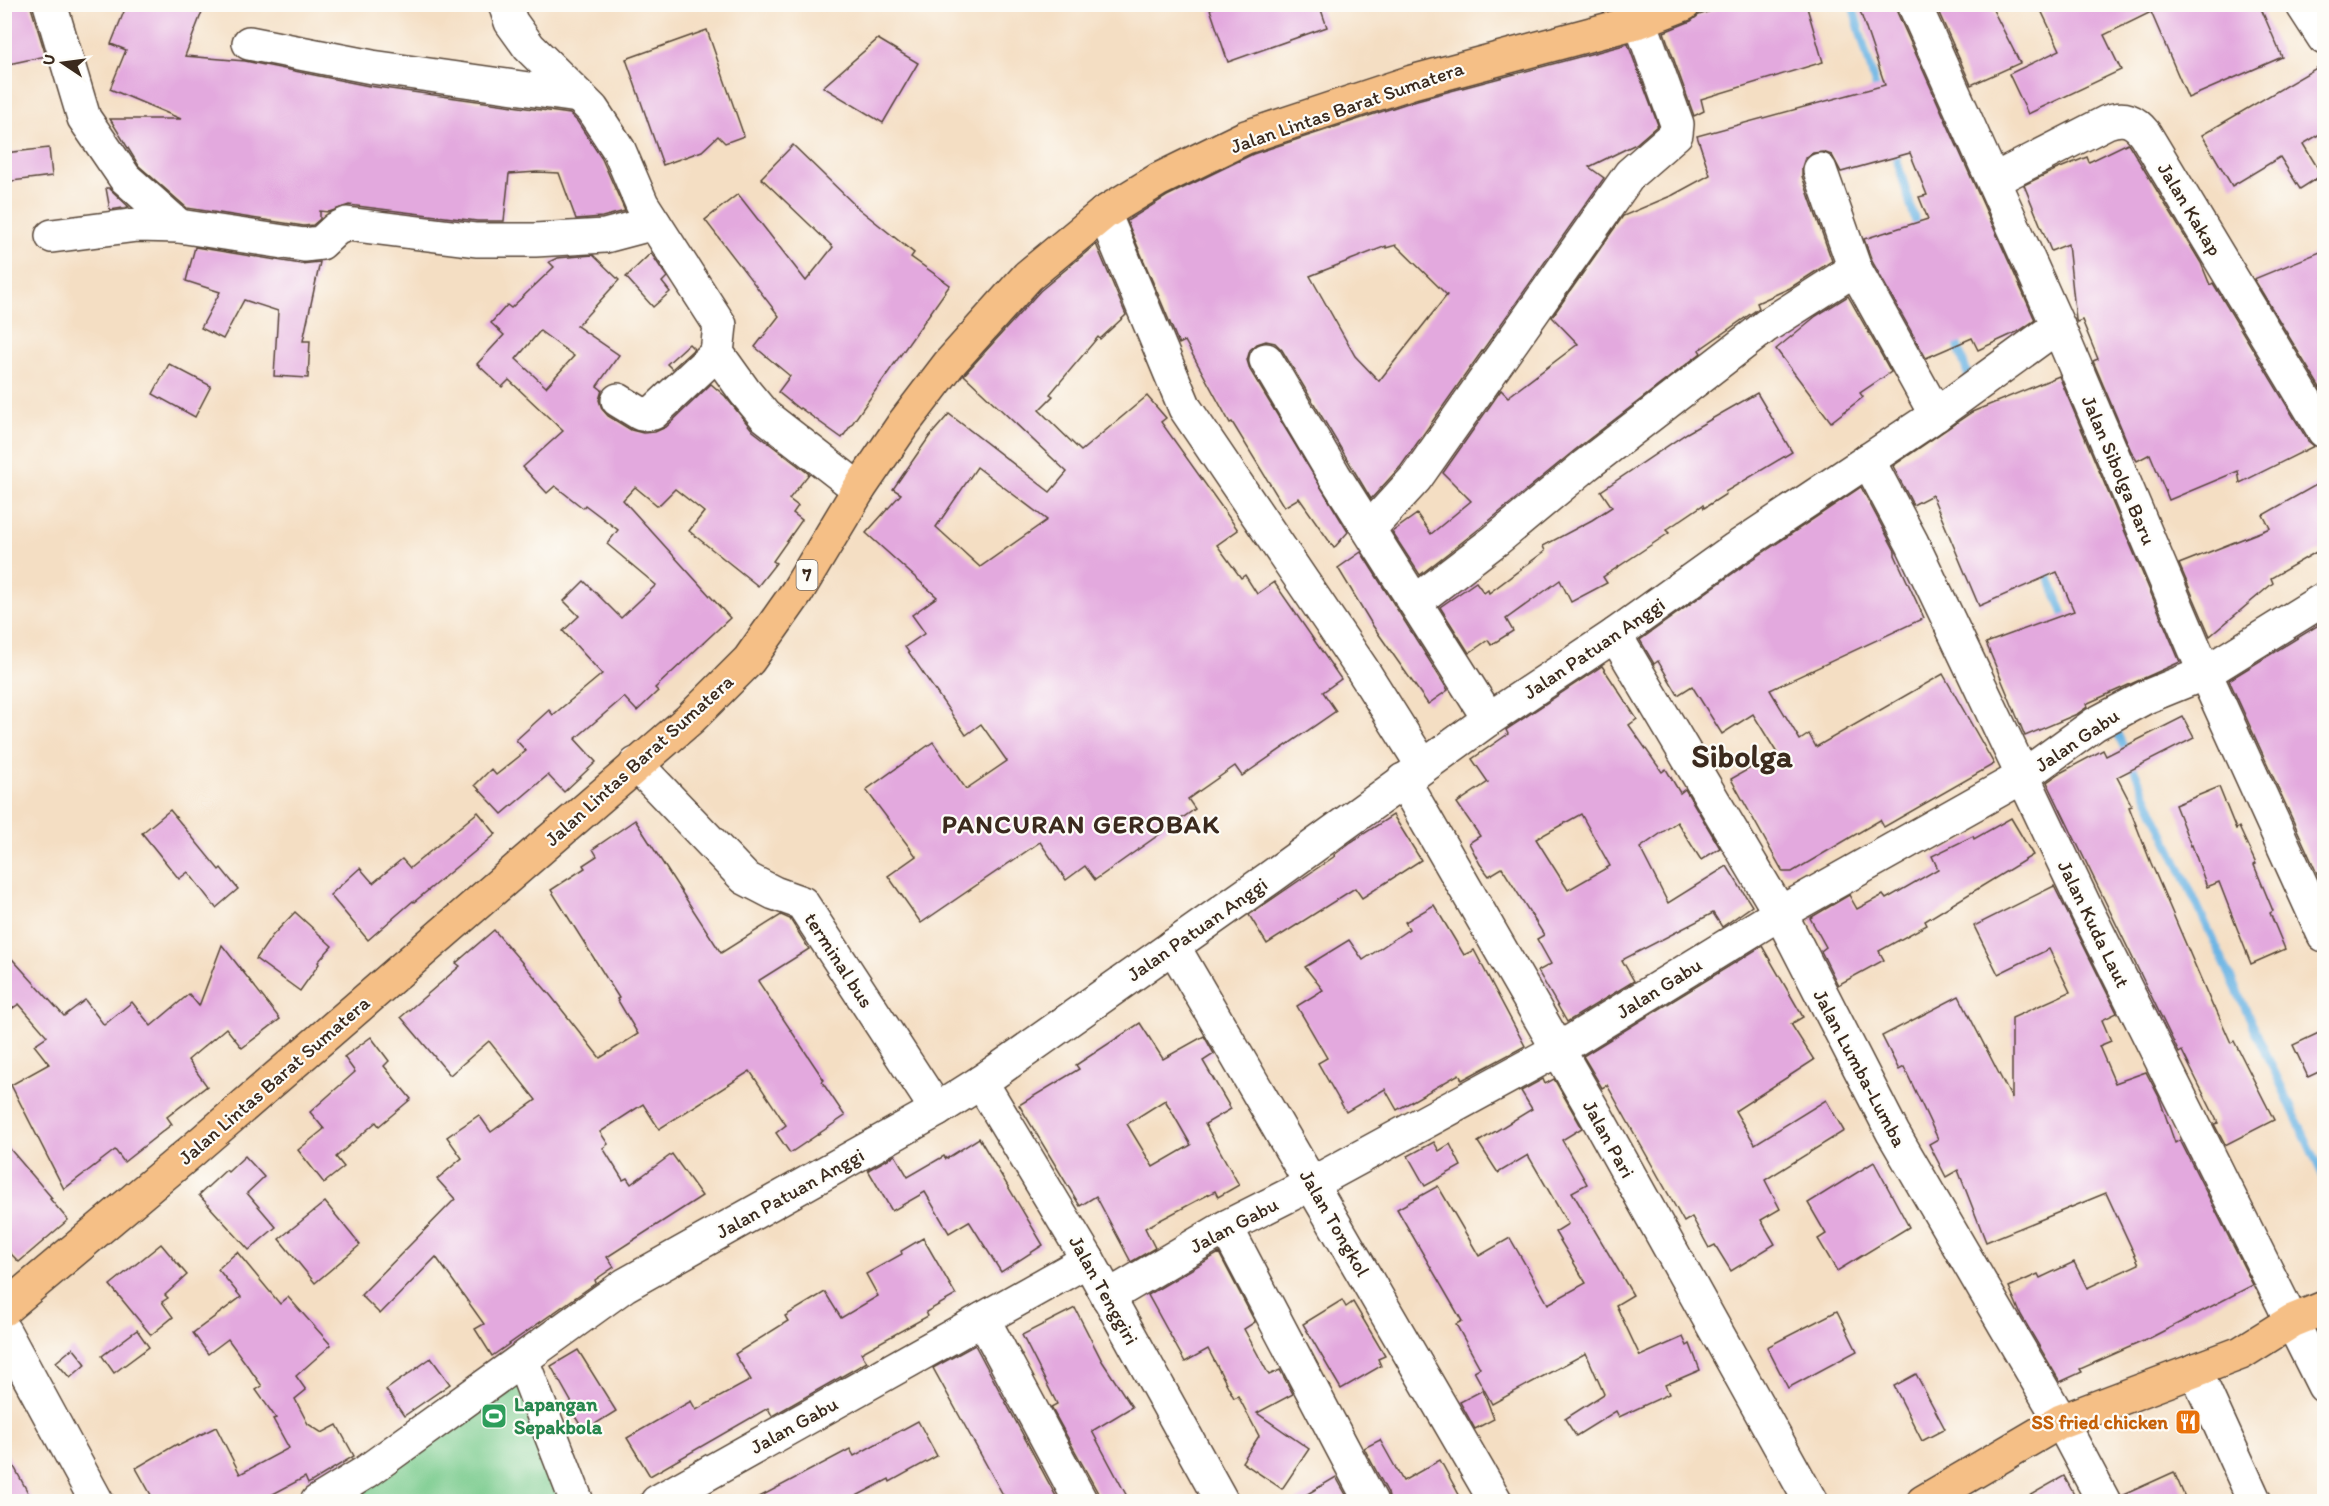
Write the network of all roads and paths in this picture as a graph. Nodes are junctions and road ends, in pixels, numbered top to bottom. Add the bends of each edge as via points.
1 (50, 4) edge
2 (505, 4) edge
3 (1684, 4) edge
4 (1914, 4) edge
5 (2302, 4) edge
6 (1640, 21) junction
7 (2325, 38) edge
8 (249, 44) dead end
9 (578, 96) junction
10 (1820, 170) dead end
11 (1994, 180) junction
12 (1104, 213) junction
13 (654, 223) junction
14 (179, 226) junction
15 (52, 236) dead end
16 (1855, 269) junction
17 (2058, 326) junction
18 (717, 353) junction
19 (1266, 360) dead end
20 (618, 400) dead end
21 (1936, 415) junction
22 (2325, 431) edge
23 (1868, 460) junction
24 (859, 489) junction
25 (1370, 528) junction
26 (2325, 598) edge
27 (1415, 602) junction
28 (1615, 635) junction
29 (2205, 673) junction
30 (1489, 719) junction
31 (636, 764) junction
32 (1413, 773) junction
33 (2022, 777) junction
34 (1780, 913) junction
35 (2325, 935) edge
36 (1173, 946) junction
37 (1559, 1049) junction
38 (981, 1082) junction
39 (937, 1110) junction
40 (1312, 1183) junction
41 (1226, 1227) junction
42 (1088, 1260) junction
43 (1108, 1297) junction
44 (2325, 1308) edge
45 (4, 1309) edge
46 (983, 1319) junction
47 (2292, 1321) junction
48 (4, 1332) edge
49 (522, 1360) junction
50 (2195, 1370) junction
51 (2325, 1386) edge
52 (2061, 1421) junction
53 (97, 1502) edge
54 (317, 1502) edge
55 (578, 1502) edge
56 (657, 1502) edge
57 (1081, 1502) edge
58 (1222, 1502) edge
59 (1371, 1502) edge
60 (1496, 1502) edge
61 (1811, 1502) edge
62 (1923, 1502) edge
63 (2104, 1502) edge
64 (2255, 1502) edge

1 - 14 street via 84,118 125,178
2 - 9 street via 511,22 529,47
3 - 6 main road, Jalan Lintas Barat Sumatera / 7
4 - 11 street, Jalan Sibolga Baru
5 - 7 street
6 - 12 main road, Jalan Lintas Barat Sumatera / 7 via 1412,82 1246,137 1158,180
6 - 25 street via 1677,124 1676,134 1630,174 1416,478
8 - 9 street via 372,67
9 - 13 street via 619,150
10 - 16 street
11 - 17 street, Jalan Sibolga Baru
11 - 22 street, Jalan Kakap via 2107,122 2127,119 2136,123
12 - 24 main road, Jalan Lintas Barat Sumatera / 7 via 1028,276 957,355
12 - 32 street, Jalan Pari via 1185,408 1362,669
13 - 14 street via 604,236 536,240 476,240 347,224 321,243 304,245
13 - 18 street via 720,325
14 - 15 street via 137,225
16 - 21 street
16 - 27 street via 1757,334
17 - 21 street, Jalan Patuan Anggi
17 - 29 street, Jalan Sibolga Baru
18 - 20 street via 653,412 641,414
18 - 24 street via 765,416
19 - 25 street
21 - 23 street, Jalan Patuan Anggi
23 - 28 street, Jalan Patuan Anggi
23 - 33 street, Jalan Kuda Laut via 1912,543
24 - 31 main road, Jalan Lintas Barat Sumatera / 7 via 797,592 749,660 690,719
25 - 27 street
26 - 29 street, Jalan Gabu
27 - 30 street
28 - 30 street, Jalan Patuan Anggi
28 - 34 street, Jalan Lumba-Lumba
29 - 33 street, Jalan Gabu via 2146,697 2095,724
29 - 35 street, Jalan Sibolga Baru
30 - 32 street, Jalan Patuan Anggi
31 - 39 street, terminal bus via 745,878 802,903
31 - 45 main road, Jalan Lintas Barat Sumatera / 7 via 193,1150
32 - 36 street, Jalan Patuan Anggi
32 - 37 street, Jalan Pari
33 - 34 street, Jalan Gabu
33 - 47 street, Jalan Kuda Laut
34 - 37 street, Jalan Gabu
34 - 52 street, Jalan Lumba-Lumba via 1893,1133
36 - 38 street, Jalan Patuan Anggi
36 - 40 street, Jalan Tongkol
37 - 40 street, Jalan Gabu
37 - 61 street, Jalan Pari
38 - 39 street, Jalan Patuan Anggi
38 - 42 street, Jalan Tenggiri
39 - 49 street, Jalan Patuan Anggi via 625,1285
40 - 41 street, Jalan Gabu
40 - 60 street, Jalan Tongkol
41 - 43 street, Jalan Gabu
41 - 59 street
42 - 43 street, Jalan Tenggiri
42 - 46 street, Jalan Gabu
43 - 58 street, Jalan Tenggiri
44 - 47 main road
46 - 56 street, Jalan Gabu
46 - 57 street
47 - 50 main road via 2241,1353
47 - 51 street, Jalan Kuda Laut
48 - 53 street
49 - 54 street, Jalan Patuan Anggi via 366,1472
49 - 55 street
50 - 52 main road
50 - 64 street
52 - 62 main road
52 - 63 street, Jalan Lumba-Lumba

